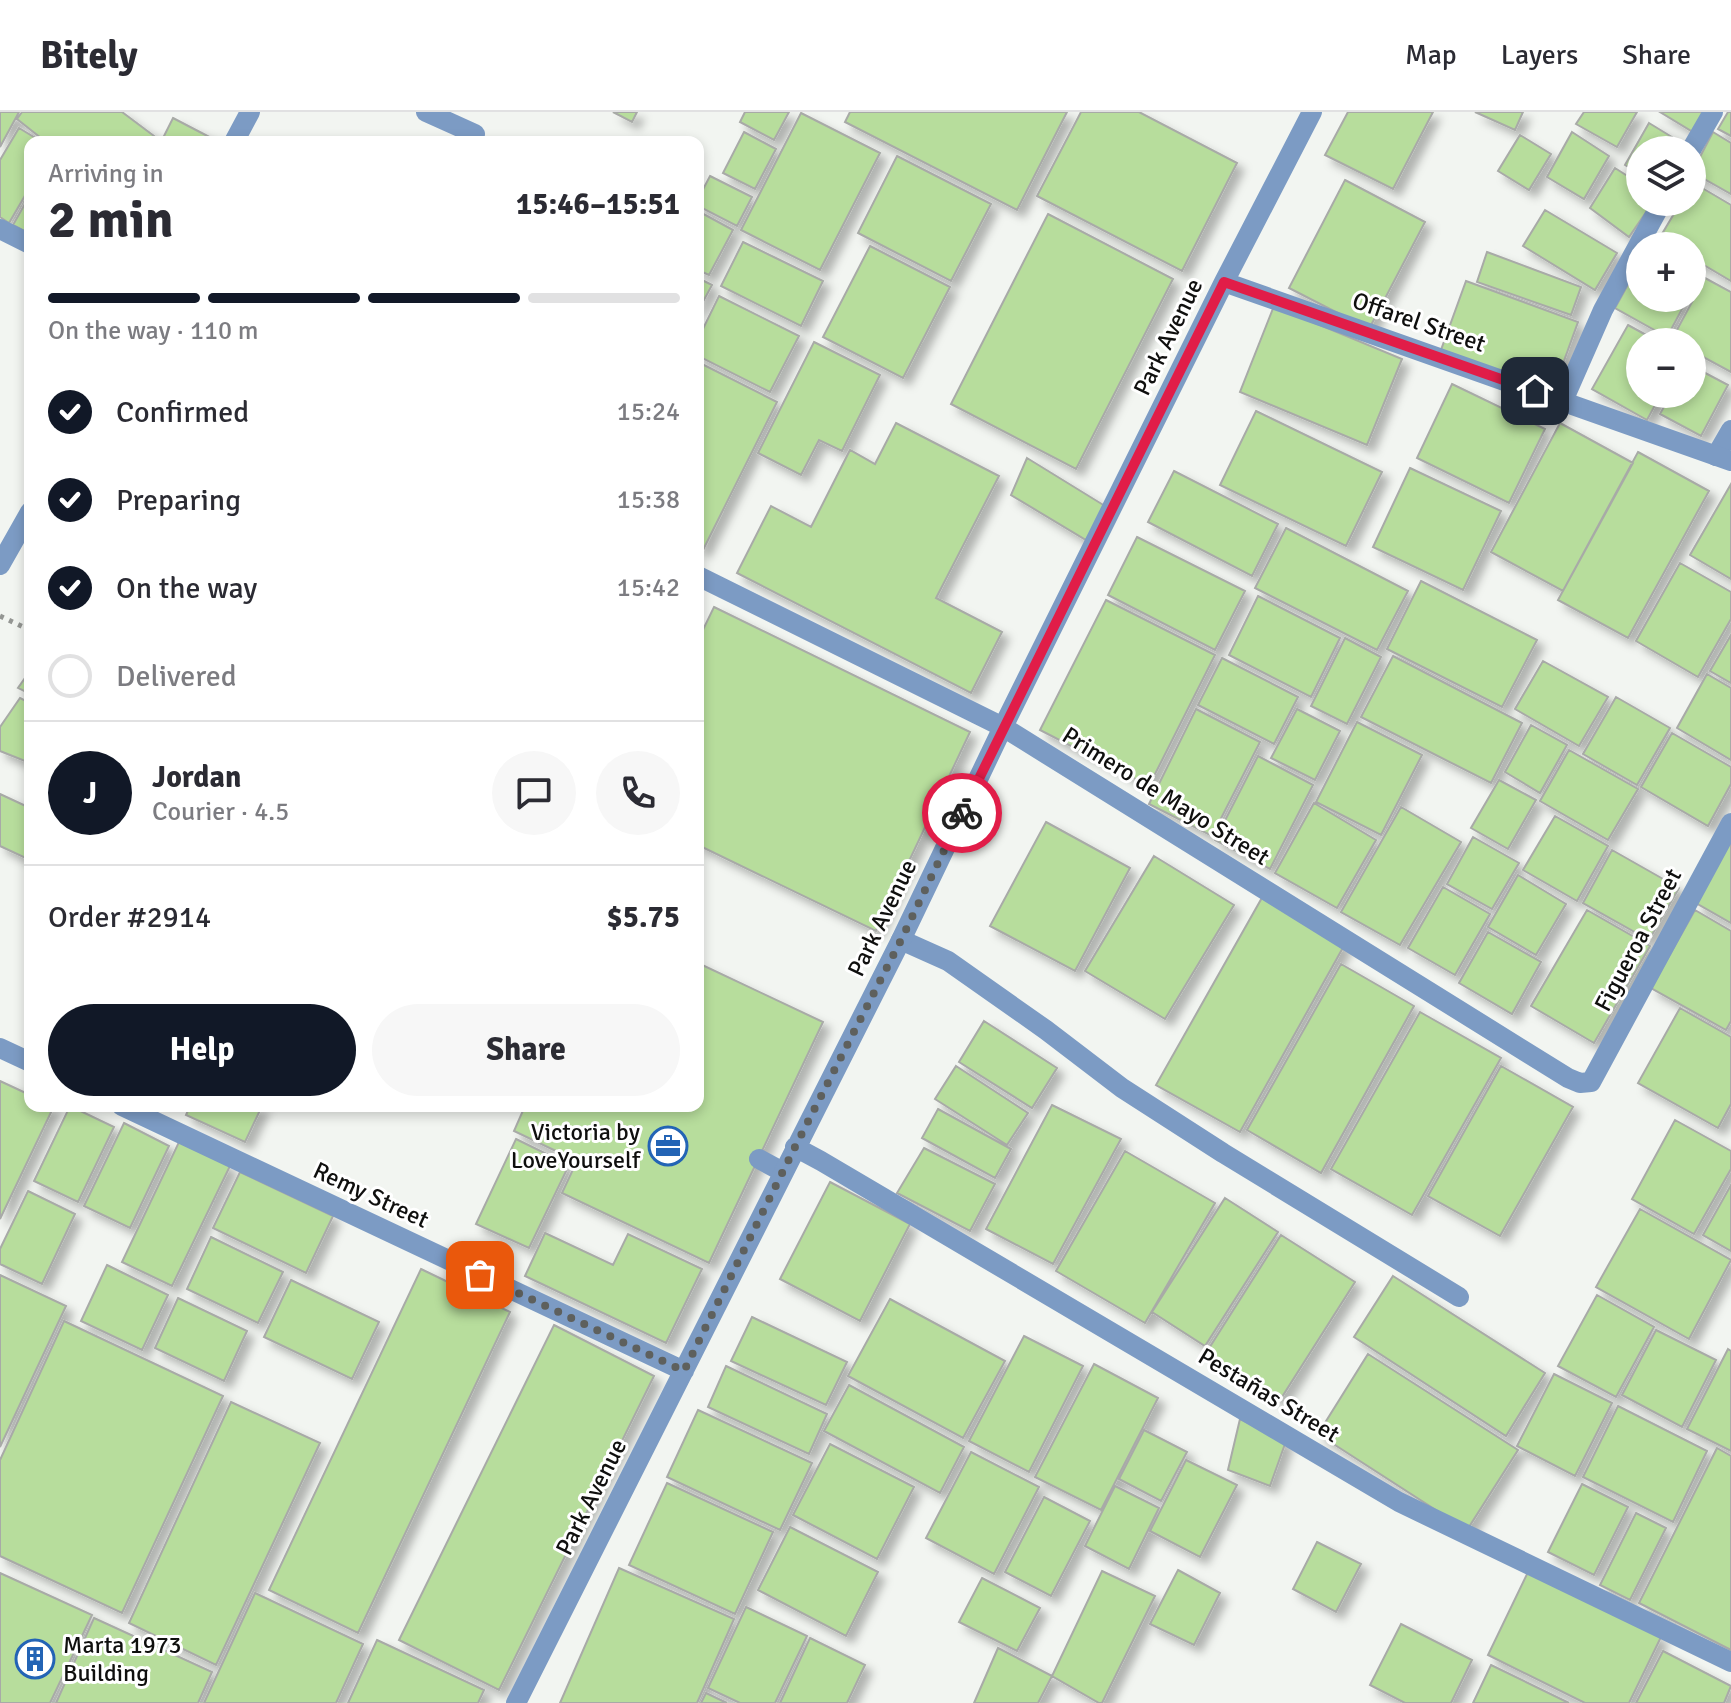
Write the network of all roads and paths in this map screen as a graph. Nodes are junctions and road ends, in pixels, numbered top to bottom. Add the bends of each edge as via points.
1 (250, 112) edge
2 (426, 112) edge
3 (1312, 112) edge
4 (1713, 112) edge
5 (475, 134) dead end
6 (237, 136) edge
7 (1699, 136) edge
8 (1654, 216) edge
9 (0, 229) edge
10 (24, 241) edge
11 (1224, 282) junction
12 (1563, 401) junction
13 (1731, 430) edge
14 (1724, 458) edge
15 (24, 523) edge
16 (0, 565) edge
17 (704, 579) edge
18 (0, 616) edge
19 (24, 627) edge
20 (1003, 727) junction
21 (1731, 823) edge
22 (901, 940) junction
23 (0, 1048) edge
24 (24, 1059) edge
25 (1591, 1082) joint
26 (135, 1112) edge
27 (795, 1147) junction
28 (759, 1159) dead end
29 (783, 1172) junction
30 (1459, 1297) dead end
31 (684, 1371) junction
32 (1731, 1662) edge
33 (516, 1703) edge

1 - 6 street
2 - 5 street
3 - 11 street, Park Avenue
4 - 7 street
8 - 12 street via 1603,310
9 - 10 street
11 - 12 street, Offarel Street
11 - 20 street, Park Avenue
12 - 14 street, Offarel Street
13 - 14 street
15 - 16 street
17 - 20 street, Primero de Mayo Street
18 - 19 path
20 - 22 street, Park Avenue
20 - 25 street, Primero de Mayo Street via 1568,1078
21 - 25 street, Figueroa Street
22 - 27 street, Park Avenue
22 - 30 street via 948,961 1122,1088
23 - 24 street
26 - 31 street, Remy Street
27 - 29 street, Park Avenue
27 - 32 street, Pestañas Street via 1399,1502
28 - 29 street
29 - 31 street, Park Avenue
31 - 33 street, Park Avenue

